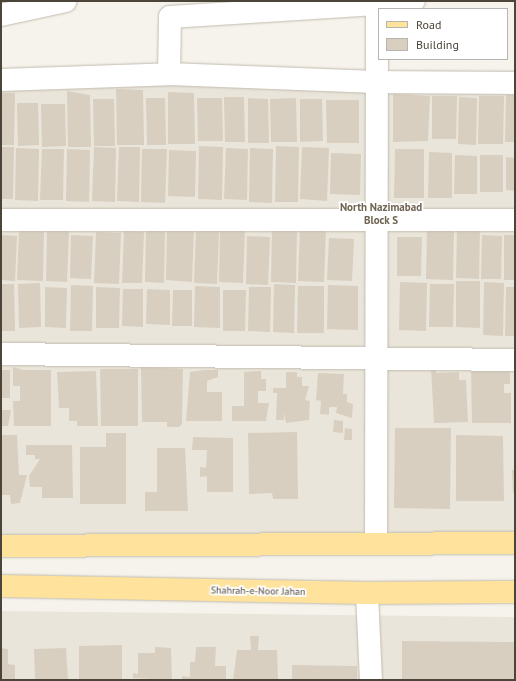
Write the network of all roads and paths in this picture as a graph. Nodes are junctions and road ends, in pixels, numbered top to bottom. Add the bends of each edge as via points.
1 (66, 1) edge
2 (414, 1) edge
3 (377, 4) junction
4 (170, 9) edge
5 (1, 15) edge
6 (170, 74) junction
7 (1, 80) edge
8 (376, 82) junction
9 (515, 83) edge
10 (1, 220) edge
11 (515, 220) edge
12 (379, 221) junction
13 (1, 354) edge
14 (515, 360) edge
15 (375, 361) junction
16 (376, 543) junction
17 (515, 543) edge
18 (1, 546) edge
19 (1, 586) edge
20 (367, 592) junction
21 (515, 592) edge
22 (371, 680) edge

1 - 5 street
2 - 3 street
3 - 4 street
3 - 8 street
4 - 6 street
6 - 7 street
6 - 8 street
8 - 9 street
8 - 12 street
10 - 12 street
11 - 12 street
12 - 15 street
13 - 15 street
14 - 15 street
15 - 16 street
16 - 17 main road
16 - 18 main road
19 - 20 main road, Shahrah-e-Noor Jahan
20 - 21 main road, Shahrah-e-Noor Jahan
20 - 22 street

